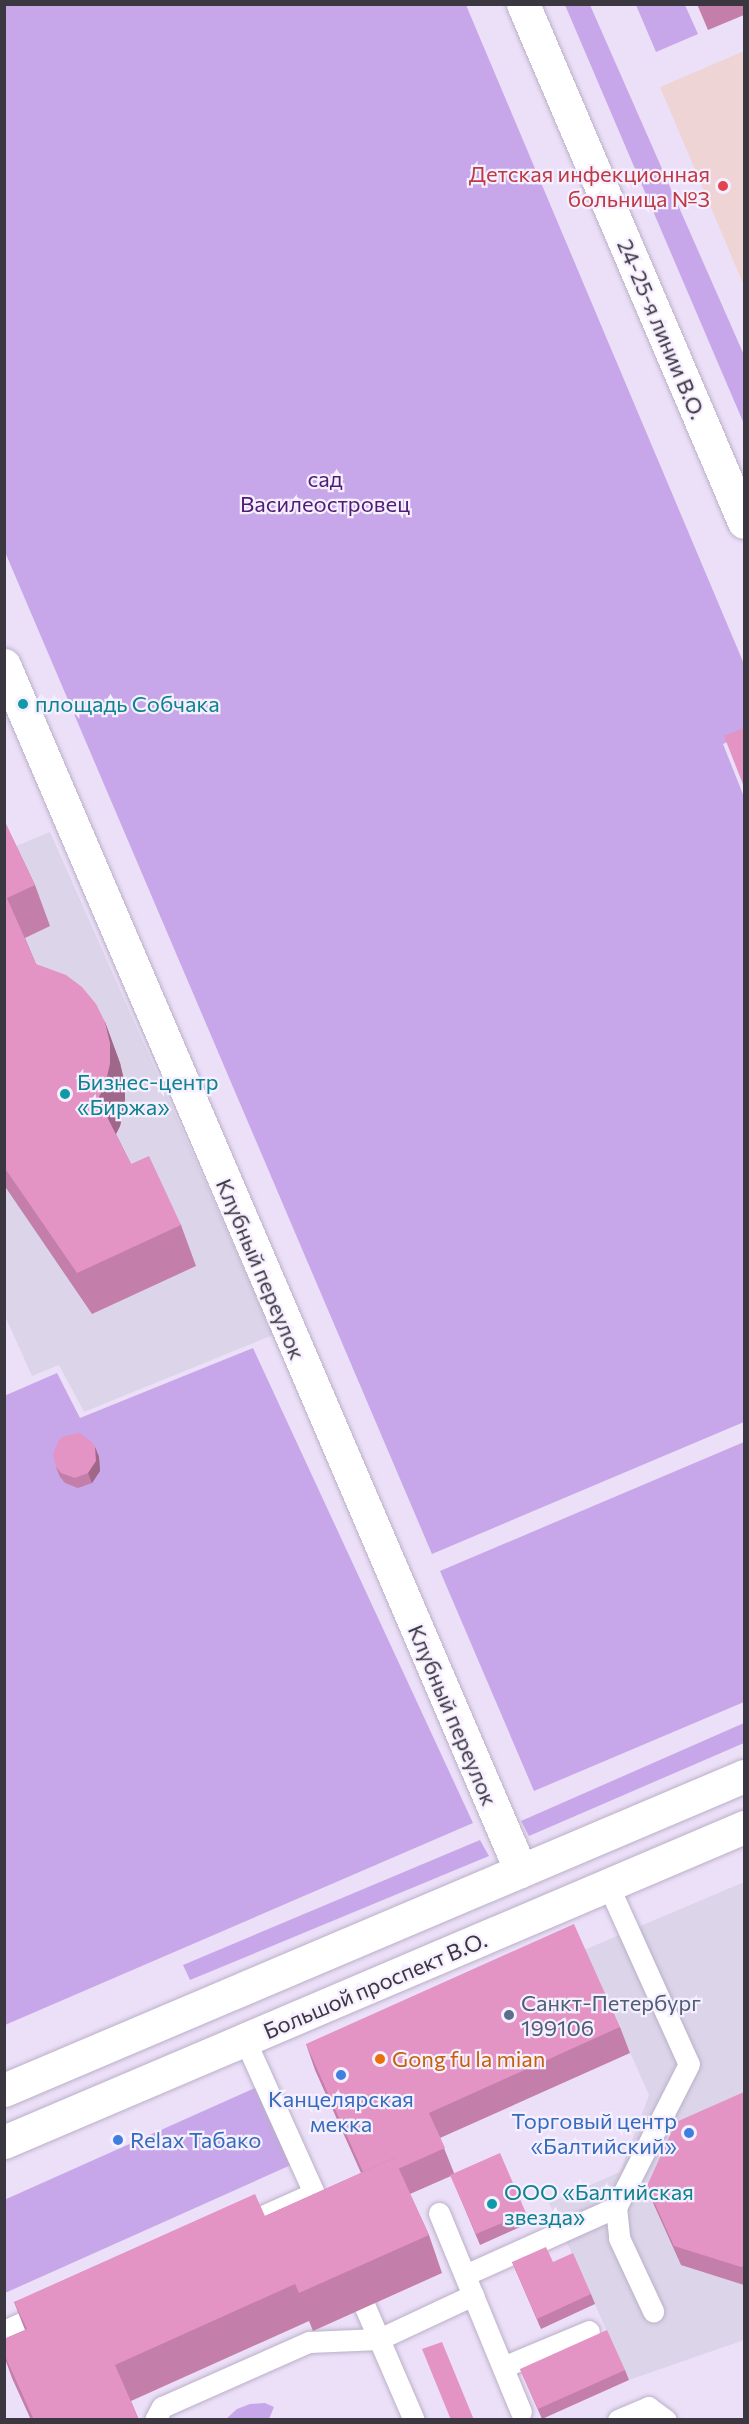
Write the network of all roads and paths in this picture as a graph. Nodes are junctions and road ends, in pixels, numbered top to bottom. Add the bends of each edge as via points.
1 (523, 4) edge
2 (744, 522) edge
3 (4, 665) edge
4 (744, 1776) edge
5 (744, 1827) edge
6 (521, 1870) junction
7 (608, 1885) junction
8 (245, 2040) junction
9 (4, 2090) edge
10 (4, 2142) edge
11 (616, 2207) junction
12 (439, 2213) dead end
13 (218, 2236) edge
14 (465, 2275) junction
15 (473, 2295) junction
16 (69, 2302) edge
17 (365, 2307) dead end
18 (653, 2311) dead end
19 (4, 2331) edge
20 (589, 2331) dead end
21 (380, 2339) junction
22 (503, 2367) junction
23 (521, 2412) dead end
24 (155, 2420) edge
25 (414, 2420) edge
26 (618, 2420) edge
27 (666, 2420) edge

1 - 2 street, 24-25-я линии В.О.
3 - 6 street, Клубный переулок
4 - 6 street
5 - 7 street, Большой проспект В.О.
6 - 9 street
7 - 8 street, Большой проспект В.О.
7 - 11 lane via 689,2064
8 - 10 street, Большой проспект В.О.
8 - 13 lane via 318,2202
11 - 14 lane
11 - 18 lane via 619,2238
12 - 14 lane
14 - 15 lane
15 - 21 lane
15 - 22 lane
16 - 19 lane
17 - 21 lane
20 - 22 lane
21 - 24 lane via 309,2342 162,2408
21 - 25 lane
22 - 23 lane
26 - 27 lane via 648,2407

